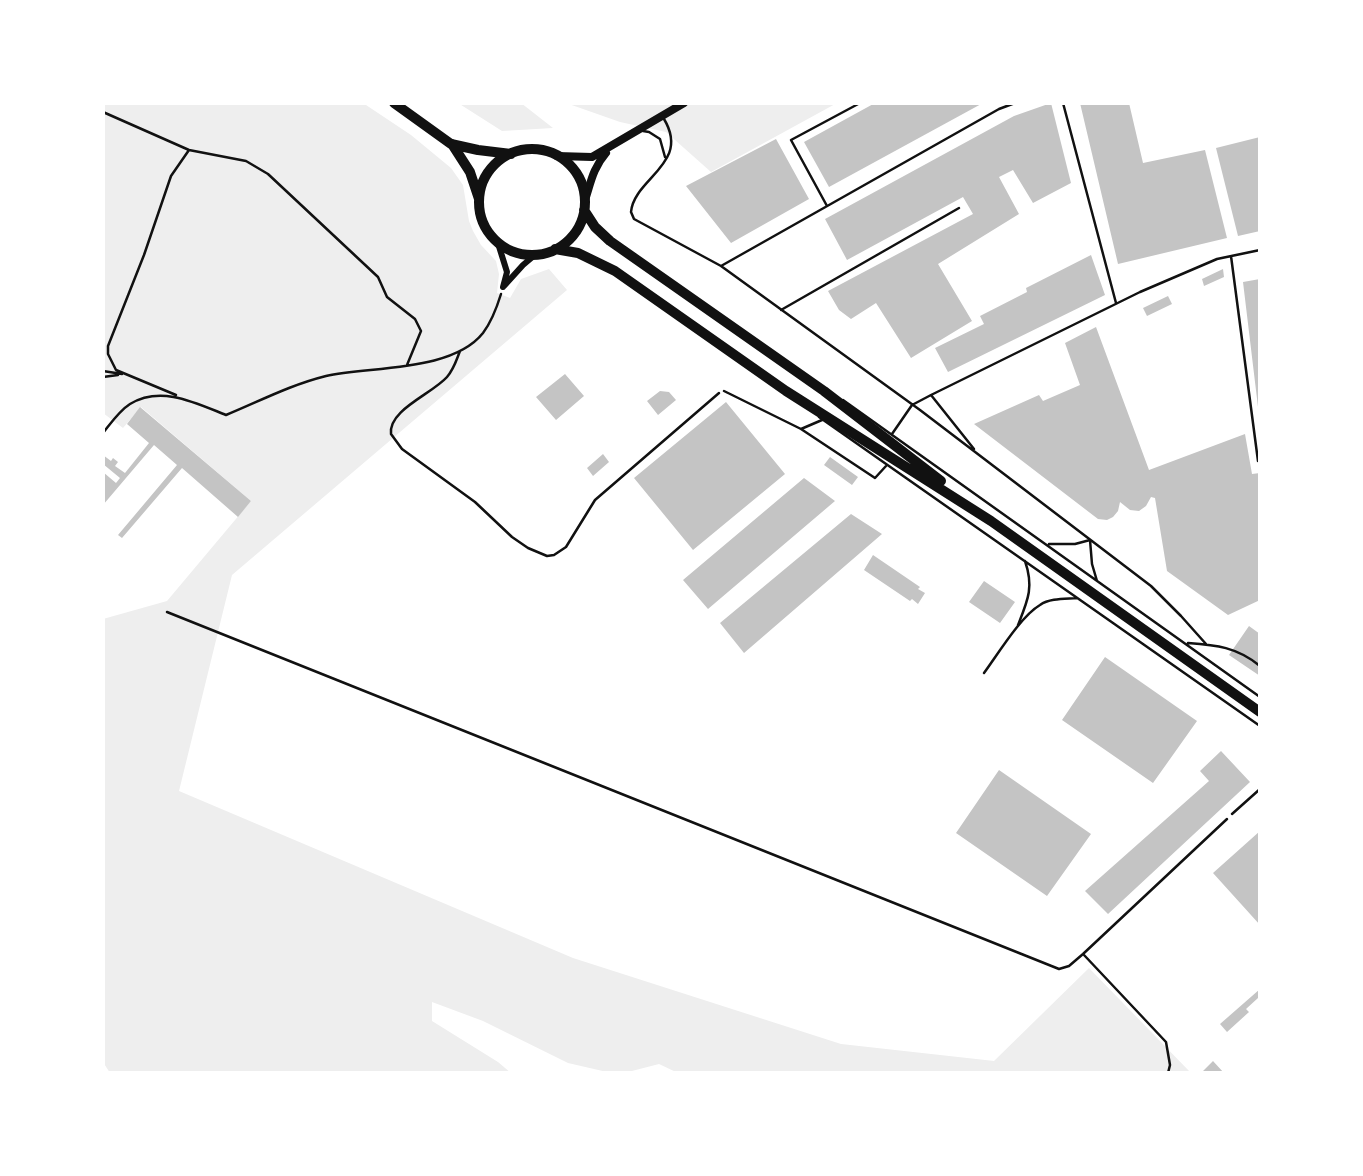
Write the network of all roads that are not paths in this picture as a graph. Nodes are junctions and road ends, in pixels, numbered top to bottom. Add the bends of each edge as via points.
1 (394, 103) edge
2 (684, 103) edge
3 (860, 103) edge
4 (1014, 103) edge
5 (1063, 103) edge
6 (659, 119) junction
7 (637, 132) junction
8 (654, 134) junction
9 (451, 144) junction
10 (610, 148) junction
11 (511, 154) junction
12 (557, 156) junction
13 (665, 161) junction
14 (480, 200) junction
15 (585, 205) junction
16 (827, 206) junction
17 (959, 208) dead end
18 (497, 240) junction
19 (555, 249) junction
20 (1260, 250) edge
21 (536, 254) junction
22 (1231, 257) junction
23 (721, 266) junction
24 (1116, 303) junction
25 (781, 310) junction
26 (803, 376) junction
27 (724, 391) road end
28 (786, 391) junction
29 (931, 395) junction
30 (912, 404) junction
31 (822, 420) junction
32 (802, 429) junction
33 (891, 434) junction
34 (978, 454) junction
35 (1258, 461) dead end
36 (887, 465) junction
37 (991, 521) junction
38 (1090, 540) junction
39 (1045, 544) junction
40 (1025, 561) junction
41 (1097, 581) junction
42 (1077, 598) junction
43 (1017, 628) junction
44 (1185, 642) junction
45 (1206, 644) junction
46 (1260, 666) edge
47 (984, 673) dead end
48 (1260, 697) edge
49 (1260, 712) edge
50 (1260, 726) edge
51 (1260, 789) edge
52 (1232, 814) road end

1 - 9 highway
2 - 6 street
3 - 16 lane via 791,140
4 - 16 lane
5 - 24 lane
6 - 7 street
6 - 8 lane
6 - 13 lane via 670,133
7 - 8 lane
7 - 10 street
8 - 13 lane via 664,146
9 - 11 highway
9 - 14 highway via 470,172
10 - 12 street via 592,157
10 - 15 street via 597,163
11 - 12 highway via 536,149
11 - 14 highway via 488,174
12 - 15 highway via 576,173
13 - 23 lane via 635,198 634,219
14 - 18 highway via 482,219
15 - 19 highway via 574,234
15 - 26 highway via 594,227 610,241
16 - 23 lane
17 - 25 lane
18 - 21 highway via 515,251
18 - 21 street via 507,272 503,287
19 - 21 highway
19 - 28 highway via 578,253 615,271
20 - 22 lane
22 - 24 lane
22 - 35 lane
23 - 25 lane
24 - 29 lane
25 - 30 lane
26 - 33 lane
26 - 37 highway
27 - 32 lane
28 - 31 lane
28 - 37 highway
29 - 30 lane
29 - 34 lane
30 - 33 lane
30 - 34 lane
31 - 32 lane
31 - 36 lane
32 - 36 lane via 875,478
33 - 39 lane
34 - 38 lane
36 - 40 lane
37 - 49 highway
38 - 39 lane
38 - 41 lane
38 - 45 lane via 1151,586
39 - 41 lane
40 - 42 lane
40 - 43 lane via 1030,596
41 - 44 lane
42 - 43 lane via 1040,604
42 - 50 lane
43 - 47 lane
44 - 45 lane
44 - 48 lane
45 - 46 lane via 1223,645
51 - 52 lane

